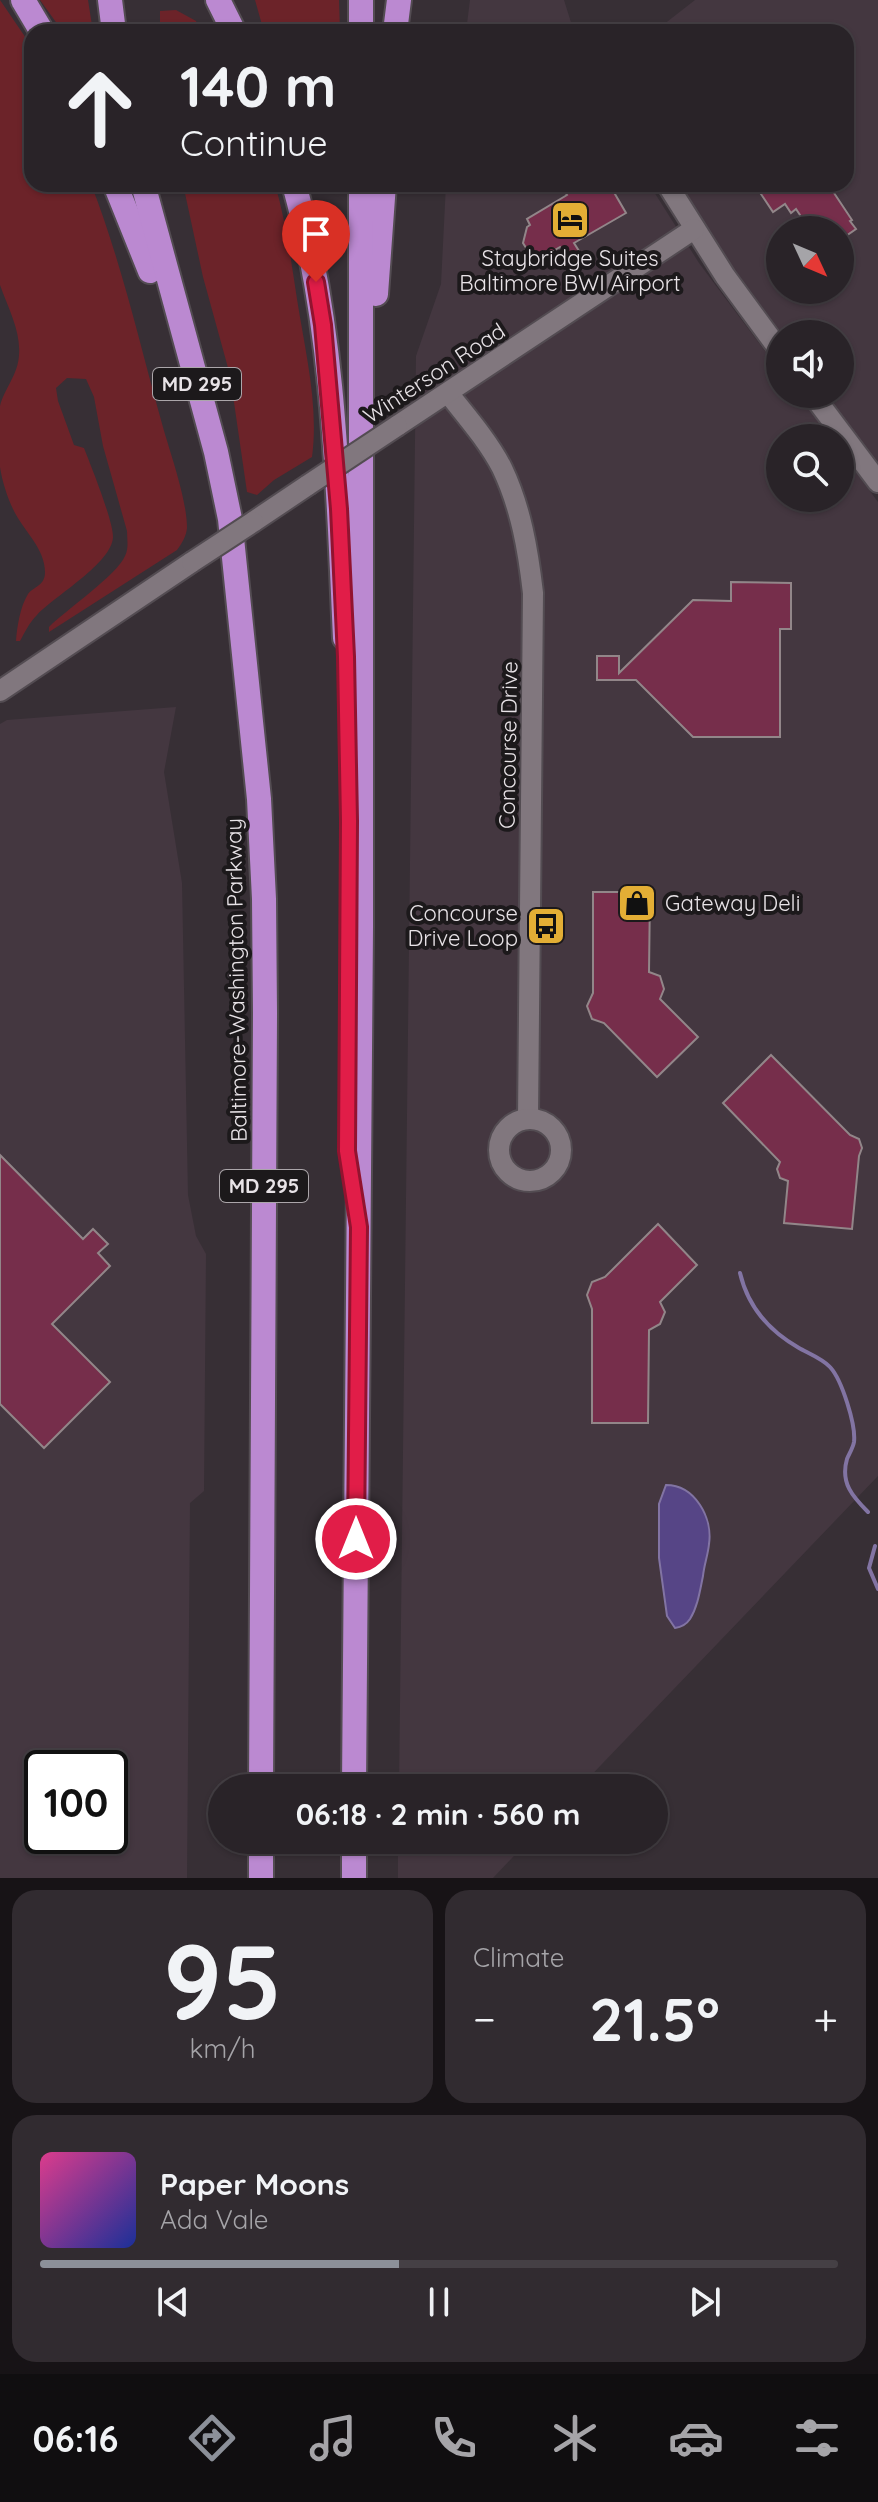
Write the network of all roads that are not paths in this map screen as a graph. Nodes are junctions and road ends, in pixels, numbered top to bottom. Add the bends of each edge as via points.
1 (23, 0) edge
2 (110, 0) edge
3 (218, 0) edge
4 (361, 0) edge
5 (399, 0) edge
6 (37, 24) edge
7 (113, 24) edge
8 (230, 24) edge
9 (361, 24) edge
10 (396, 24) edge
11 (118, 192) edge
12 (145, 192) edge
13 (296, 192) edge
14 (361, 192) edge
15 (383, 192) edge
16 (672, 192) edge
17 (694, 229) junction
18 (766, 331) edge
19 (448, 393) junction
20 (822, 408) edge
21 (878, 482) edge
22 (235, 586) junction
23 (0, 691) edge
24 (361, 928) junction
25 (528, 1119) dead end
26 (359, 1227) junction
27 (261, 1774) edge
28 (354, 1774) edge
29 (261, 1854) edge
30 (354, 1854) edge
31 (261, 1878) edge
32 (354, 1878) edge

1 - 6 highway
2 - 7 highway
3 - 8 highway
4 - 9 highway
5 - 10 highway
11 - 22 highway via 169,332
12 - 22 highway, Baltimore-Washington Parkway / MD 295 via 216,452 230,519
13 - 26 highway via 323,325 339,509 349,821 347,1151
14 - 24 highway
15 - 24 highway via 375,321 373,831
16 - 17 street
17 - 18 street
17 - 19 street, Winterson Road
19 - 23 street, Winterson Road, bridge
19 - 25 street, Concourse Drive via 501,468 527,545 533,593
20 - 21 street
22 - 27 highway, Baltimore-Washington Parkway / MD 295 via 251,709 264,899
24 - 26 highway
26 - 28 highway
29 - 31 highway
30 - 32 highway

